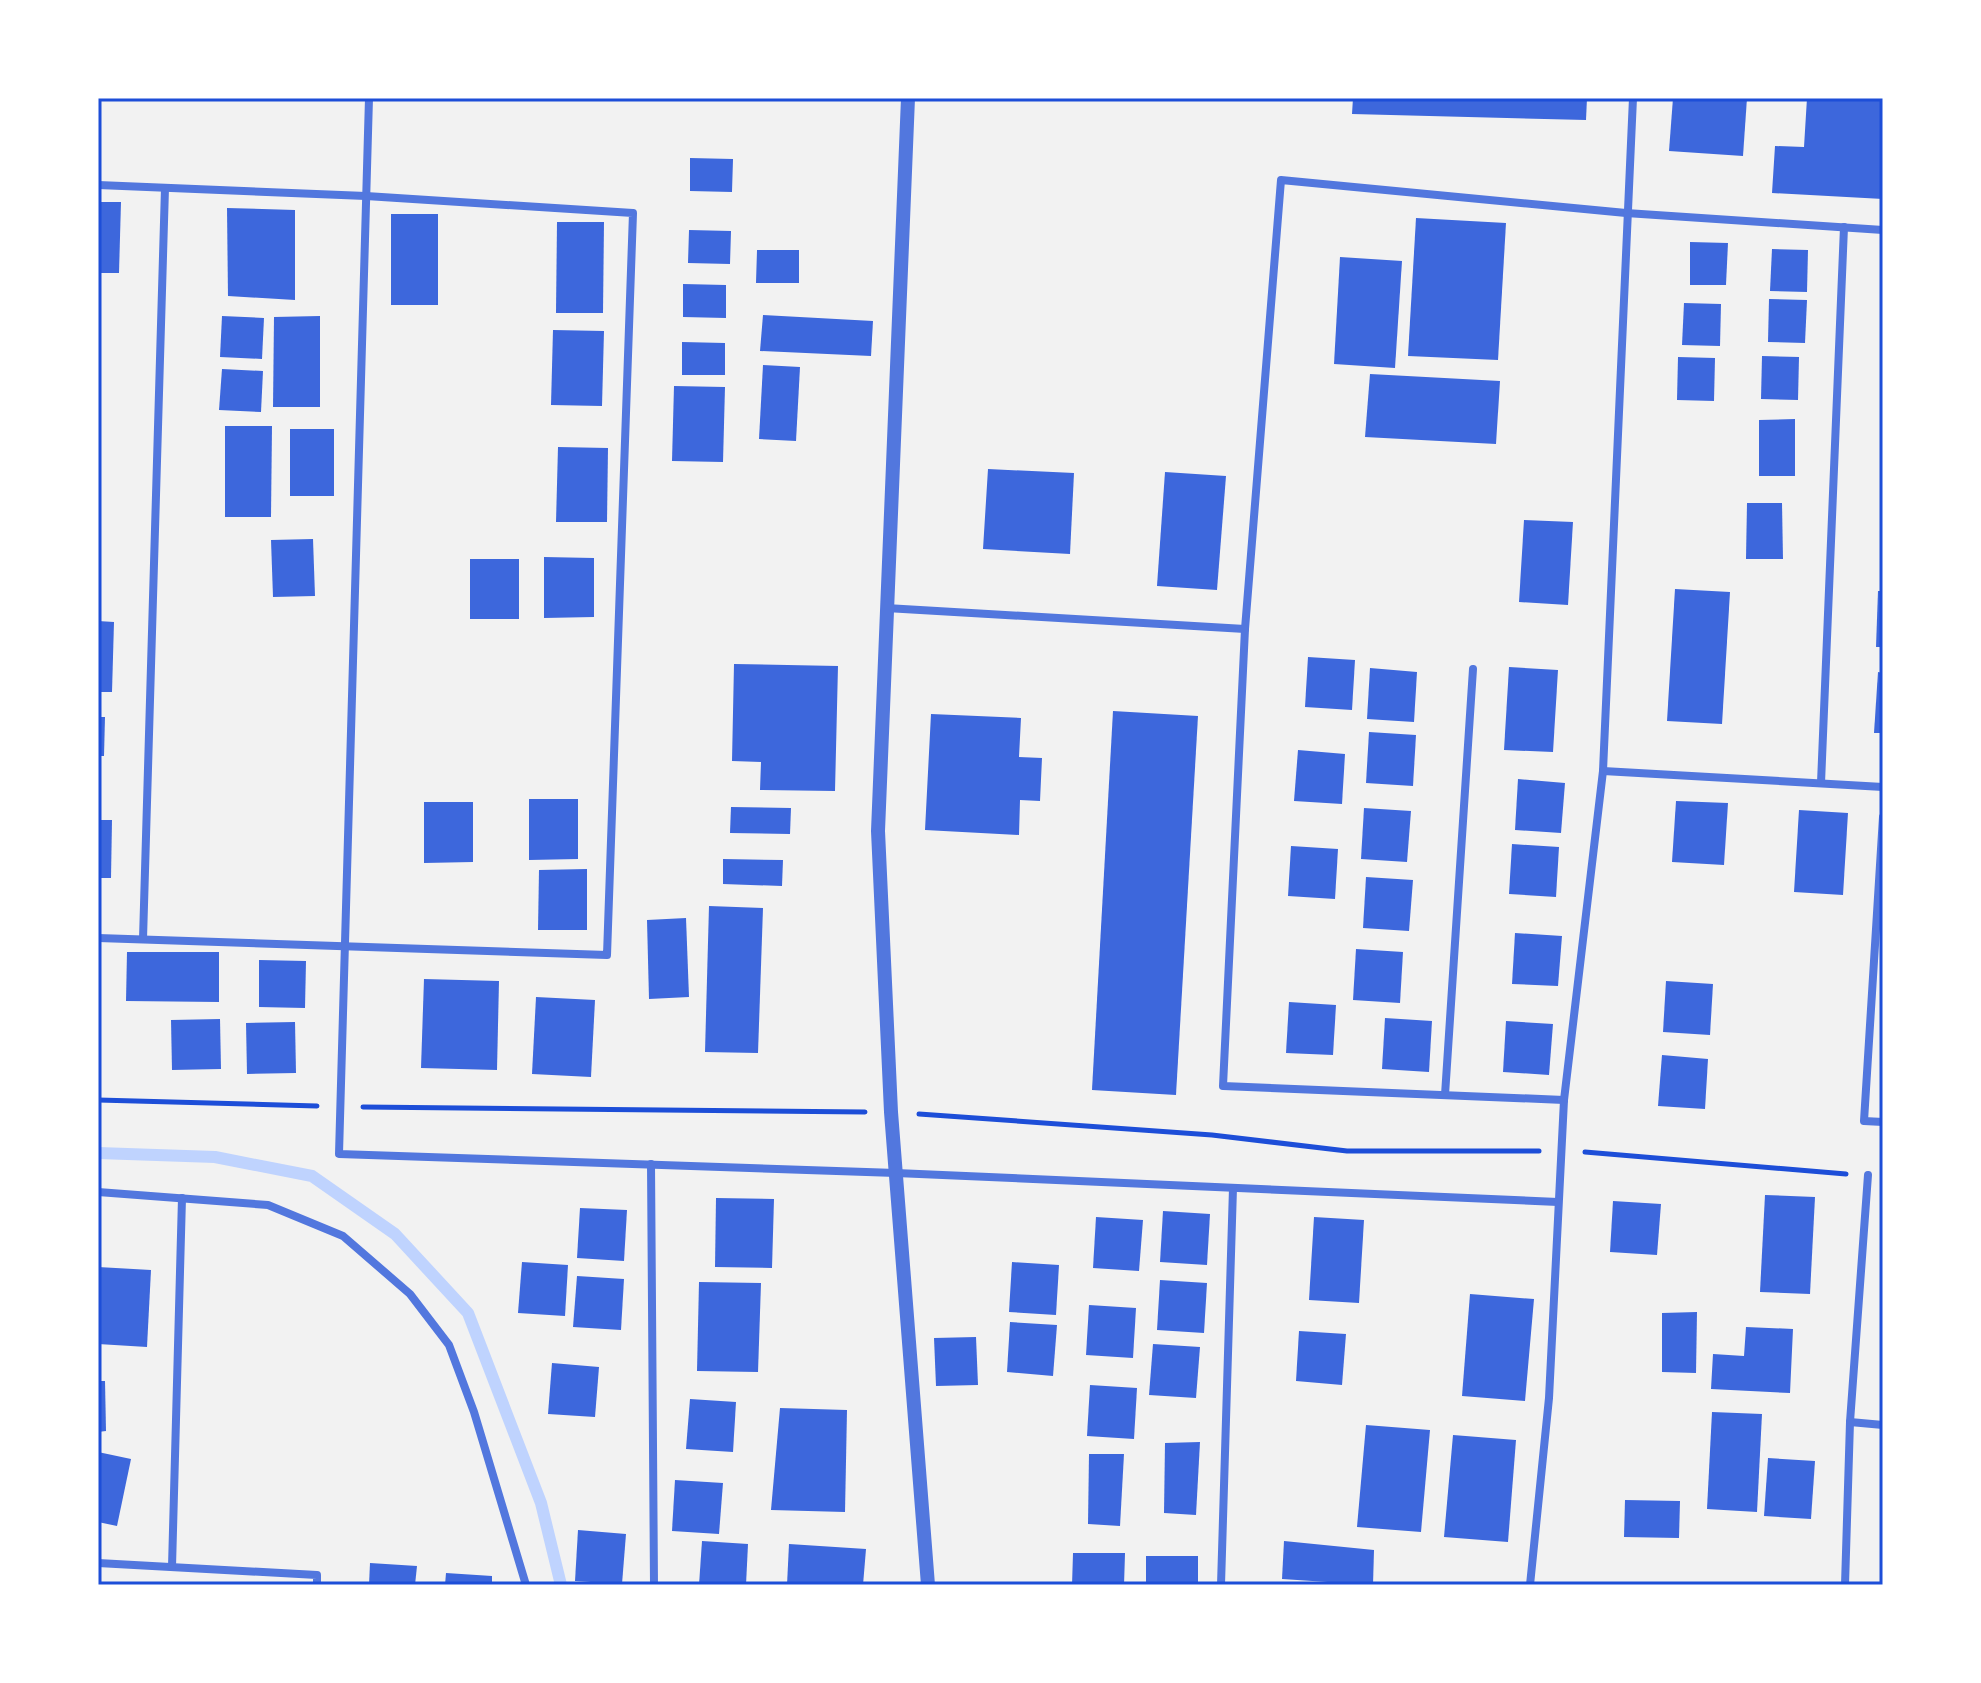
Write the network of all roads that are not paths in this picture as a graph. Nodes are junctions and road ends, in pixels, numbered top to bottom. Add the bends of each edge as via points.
1 (369, 98) edge
2 (908, 98) edge
3 (1633, 98) edge
4 (98, 185) edge
5 (165, 188) junction
6 (366, 196) junction
7 (1626, 213) junction
8 (1844, 227) junction
9 (1883, 230) edge
10 (885, 608) junction
11 (1245, 629) junction
12 (1473, 669) dead end
13 (1603, 771) junction
14 (1821, 783) junction
15 (1883, 787) edge
16 (1883, 817) edge
17 (98, 938) edge
18 (143, 939) junction
19 (344, 948) junction
20 (1445, 1095) junction
21 (1564, 1100) junction
22 (1883, 1122) edge
23 (651, 1164) junction
24 (896, 1173) junction
25 (1868, 1175) road end
26 (1233, 1188) junction
27 (98, 1192) edge
28 (182, 1198) junction
29 (1558, 1202) junction
30 (1850, 1422) junction
31 (1883, 1425) edge
32 (98, 1563) edge
33 (172, 1567) junction
34 (317, 1585) edge
35 (526, 1585) edge
36 (654, 1585) edge
37 (928, 1585) edge
38 (1221, 1585) edge
39 (1530, 1585) edge
40 (1845, 1585) edge

1 - 6 street
2 - 10 street
3 - 7 street
4 - 5 street
5 - 6 street
5 - 18 street
6 - 19 street
6 - 19 street via 633,213 607,955
7 - 8 street
7 - 11 street via 1281,180
7 - 13 street
8 - 9 street
8 - 14 street
10 - 11 street
10 - 24 street via 878,831
11 - 20 street via 1223,1086
12 - 20 street
13 - 14 street
13 - 21 street
14 - 15 street
16 - 22 street via 1864,1121
17 - 18 street
18 - 19 street
19 - 23 street via 339,1154
20 - 21 street
21 - 29 street
23 - 24 street
23 - 36 street
24 - 26 street
24 - 37 street
25 - 30 street
26 - 29 street
26 - 38 street
27 - 28 street
28 - 33 street
28 - 35 street via 268,1205 306,1220 343,1236 410,1294 449,1345
29 - 39 street via 1549,1398
30 - 31 street
30 - 40 street
32 - 33 street
33 - 34 street via 317,1575

